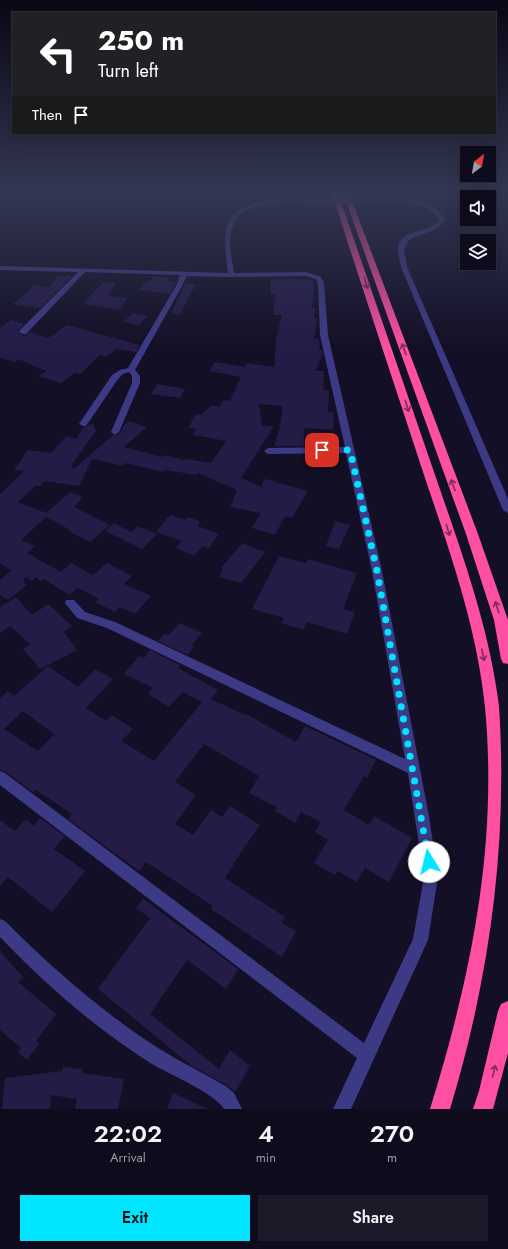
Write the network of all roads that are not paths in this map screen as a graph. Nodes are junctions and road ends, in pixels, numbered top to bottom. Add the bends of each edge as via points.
1 (228, 245) edge
2 (352, 245) edge
3 (365, 245) edge
4 (402, 245) edge
5 (0, 268) edge
6 (83, 271) junction
7 (184, 274) junction
8 (231, 275) junction
9 (23, 332) dead end
10 (131, 370) junction
11 (83, 424) dead end
12 (115, 432) dead end
13 (350, 450) junction
14 (268, 451) dead end
15 (508, 510) edge
16 (70, 603) dead end
17 (508, 659) edge
18 (413, 769) junction
19 (0, 777) edge
20 (0, 926) edge
21 (508, 1011) edge
22 (367, 1055) junction
23 (233, 1109) edge
24 (342, 1109) edge
25 (440, 1109) edge
26 (483, 1109) edge

1 - 8 street, bridge
2 -> 25 highway via 462,572 477,625 492,708 497,789 495,849 487,917 474,990
17 -> 3 highway via 501,620 472,534
4 - 15 street, bridge via 404,267
5 - 6 street
6 - 7 street
6 - 9 street
7 - 8 street
7 - 10 street
8 - 13 street via 306,274 319,278 324,335
10 - 11 street via 119,372
10 - 12 street via 136,376 136,383
13 - 14 street
13 - 18 street via 377,571
16 - 18 street via 81,615 111,625
18 - 22 street via 431,877 420,940
19 - 22 street
20 - 23 street via 36,962 110,1024 152,1054 221,1093
26 -> 21 highway
22 - 24 street

